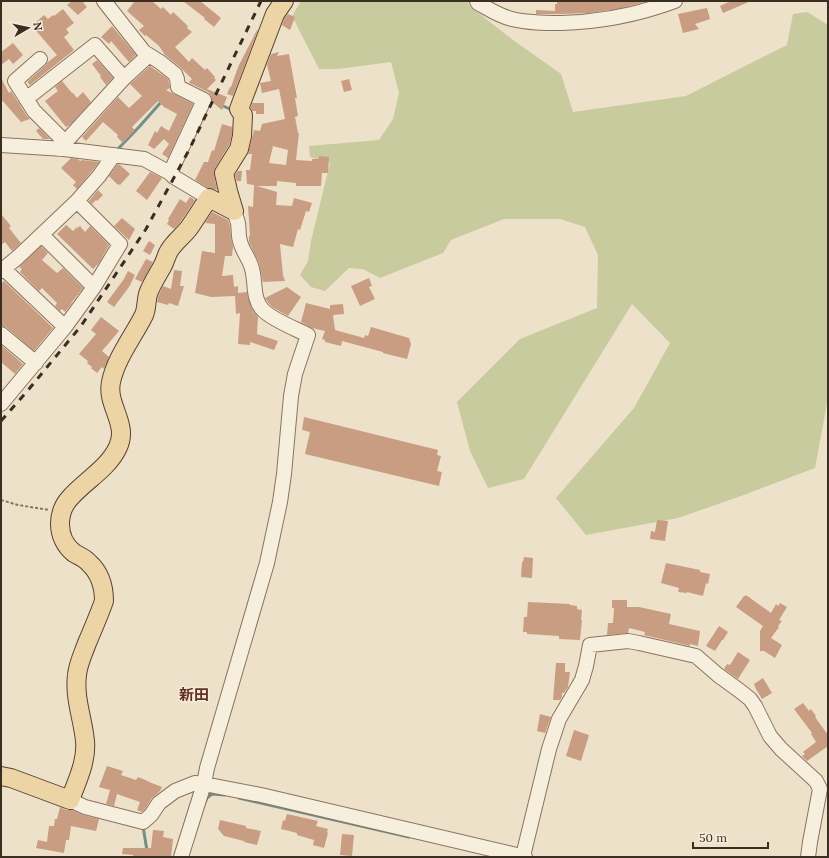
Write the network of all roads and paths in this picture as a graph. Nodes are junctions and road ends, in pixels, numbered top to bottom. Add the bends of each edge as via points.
1 (104, 1) edge
2 (284, 1) edge
3 (477, 1) edge
4 (675, 1) edge
5 (636, 7) edge
6 (147, 57) junction
7 (40, 59) dead end
8 (124, 78) junction
9 (26, 99) junction
10 (1, 144) edge
11 (62, 146) junction
12 (114, 155) junction
13 (170, 173) junction
14 (209, 198) junction
15 (77, 201) junction
16 (234, 211) junction
17 (42, 235) junction
18 (4, 263) edge
19 (94, 287) junction
20 (64, 327) junction
21 (1, 334) edge
22 (36, 363) junction
23 (3, 399) edge
24 (1, 500) edge
25 (49, 510) dead end
26 (1, 776) edge
27 (204, 784) junction
28 (70, 800) junction
29 (181, 857) edge
30 (524, 857) edge
31 (808, 857) edge

1 - 6 street
2 - 16 main road via 275,14 238,109 243,115 242,136 239,149 224,173
3 - 5 street via 495,13 511,19 552,23 583,23 625,16
4 - 5 street via 651,10
6 - 8 street
6 - 13 street via 160,62 175,74 178,87 204,100
7 - 9 street via 15,81
8 - 9 street via 95,45
8 - 11 street
9 - 11 street
10 - 11 street
11 - 12 street
12 - 13 street via 144,159
12 - 15 street
13 - 14 street
14 - 16 main road
14 - 28 main road via 169,250 147,296 145,313 112,376 110,386 113,405 122,432 120,444 110,459 68,499 61,515 60,528 67,546 94,567 104,592 104,601 77,675 77,701 85,737 85,752
15 - 17 street
15 - 19 street via 120,244
16 - 27 street via 240,241 251,262 258,304 270,316 308,335 295,374 280,502 268,563
17 - 18 street via 18,258
17 - 19 street
18 - 20 street
19 - 20 street
20 - 22 street
21 - 22 street
22 - 23 street
24 - 25 path
26 - 28 main road
27 - 28 street via 195,783 176,791 165,798 143,822 84,807
27 - 29 street
27 - 30 street
30 - 31 street via 549,749 559,719 582,680 590,645 628,642 639,642 696,656 750,699 770,736 816,781 820,789

